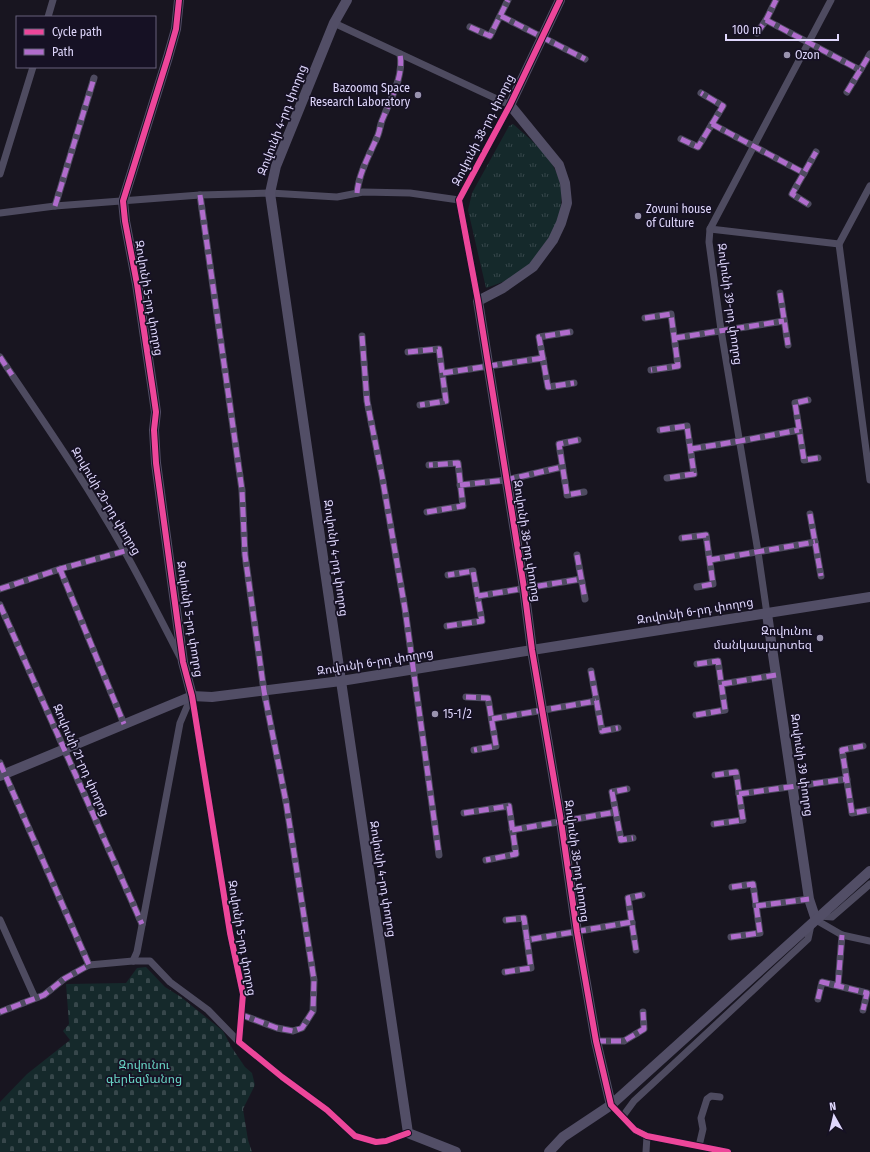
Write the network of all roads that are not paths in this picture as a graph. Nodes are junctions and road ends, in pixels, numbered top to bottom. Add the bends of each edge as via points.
1 (53, 0) edge
2 (179, 0) edge
3 (347, 0) edge
4 (508, 0) edge
5 (560, 0) edge
6 (776, 0) edge
7 (831, 0) edge
8 (48, 16) edge
9 (501, 16) junction
10 (766, 20) junction
11 (334, 23) junction
12 (470, 26) dead end
13 (757, 33) dead end
14 (542, 37) junction
15 (809, 43) junction
16 (400, 54) junction
17 (870, 54) edge
18 (584, 59) dead end
19 (33, 68) edge
20 (860, 70) junction
21 (94, 78) dead end
22 (847, 92) dead end
23 (701, 94) dead end
24 (510, 106) junction
25 (712, 124) junction
26 (681, 139) dead end
27 (753, 147) junction
28 (816, 152) dead end
29 (804, 173) junction
30 (0, 174) edge
31 (870, 186) edge
32 (270, 193) junction
33 (357, 193) junction
34 (200, 195) junction
35 (460, 200) junction
36 (123, 201) junction
37 (808, 204) dead end
38 (55, 206) junction
39 (0, 213) edge
40 (710, 229) junction
41 (839, 244) junction
42 (780, 293) dead end
43 (478, 301) junction
44 (645, 318) dead end
45 (784, 321) junction
46 (721, 330) junction
47 (570, 332) dead end
48 (362, 336) dead end
49 (675, 338) junction
50 (788, 345) dead end
51 (408, 352) dead end
52 (0, 357) edge
53 (543, 358) junction
54 (488, 366) junction
55 (651, 370) dead end
56 (443, 373) junction
57 (574, 383) dead end
58 (808, 400) dead end
59 (420, 405) dead end
60 (660, 430) dead end
61 (799, 430) junction
62 (578, 440) dead end
63 (740, 442) junction
64 (691, 449) junction
65 (818, 458) dead end
66 (429, 465) dead end
67 (562, 467) junction
68 (667, 478) dead end
69 (506, 480) junction
70 (870, 480) edge
71 (460, 485) junction
72 (584, 492) dead end
73 (427, 512) dead end
74 (810, 514) dead end
75 (682, 538) dead end
76 (815, 542) junction
77 (124, 551) junction
78 (758, 552) junction
79 (577, 555) dead end
80 (710, 560) junction
81 (60, 569) junction
82 (448, 574) dead end
83 (821, 576) dead end
84 (581, 579) junction
85 (1, 586) edge
86 (697, 587) dead end
87 (524, 588) junction
88 (478, 596) junction
89 (870, 597) edge
90 (584, 599) dead end
91 (0, 605) edge
92 (768, 614) junction
93 (447, 626) dead end
94 (532, 650) junction
95 (183, 662) junction
96 (697, 664) dead end
97 (414, 669) junction
98 (591, 671) dead end
99 (776, 675) junction
100 (341, 681) junction
101 (722, 684) junction
102 (264, 691) junction
103 (192, 696) junction
104 (466, 697) dead end
105 (596, 701) junction
106 (542, 711) junction
107 (696, 715) dead end
108 (492, 719) junction
109 (124, 724) junction
110 (618, 728) dead end
111 (863, 746) dead end
112 (63, 749) junction
113 (474, 750) dead end
114 (0, 763) edge
115 (2, 775) edge
116 (715, 775) dead end
117 (847, 779) junction
118 (792, 787) junction
119 (628, 789) dead end
120 (740, 794) junction
121 (870, 810) edge
122 (616, 812) junction
123 (464, 813) dead end
124 (561, 821) junction
125 (714, 824) dead end
126 (512, 830) junction
127 (633, 838) dead end
128 (439, 855) dead end
129 (486, 860) dead end
130 (870, 871) edge
131 (870, 884) edge
132 (732, 887) dead end
133 (642, 895) dead end
134 (809, 899) junction
135 (756, 906) junction
136 (0, 920) edge
137 (506, 920) dead end
138 (815, 920) junction
139 (632, 922) junction
140 (142, 924) junction
141 (577, 932) junction
142 (842, 935) junction
143 (731, 937) dead end
144 (527, 940) junction
145 (870, 941) edge
146 (636, 950) dead end
147 (133, 961) junction
148 (89, 965) junction
149 (505, 972) dead end
150 (838, 986) junction
151 (35, 998) junction
152 (818, 998) dead end
153 (863, 1010) dead end
154 (0, 1012) edge
155 (643, 1012) dead end
156 (242, 1015) junction
157 (596, 1041) junction
158 (239, 1042) junction
159 (720, 1097) dead end
160 (611, 1105) junction
161 (623, 1116) junction
162 (408, 1133) junction
163 (647, 1136) junction
164 (703, 1148) edge
165 (456, 1152) edge
166 (549, 1152) edge
167 (646, 1152) edge
168 (728, 1152) edge

1 - 8 street
2 - 36 street, Զովունի 5-րդ փողոց via 176,29
3 - 11 street, Զովունի 4-րդ փողոց
4 - 9 street
5 - 14 street, Զովունի 38-րդ փողոց
6 - 10 street
7 - 15 street, Զովունի 39-րդ փողոց
9 - 12 street via 490,36
9 - 14 street
10 - 13 street
10 - 15 street
11 - 16 street
11 - 32 street, Զովունի 4-րդ փողոց via 276,166
14 - 18 street
14 - 24 street, Զովունի 38-րդ փողոց
15 - 20 street
15 - 27 street, Զովունի 39-րդ փողոց
16 - 24 street
16 - 33 street via 397,82 360,176
17 - 20 street
19 - 30 street
20 - 22 street
21 - 38 street
23 - 25 street via 723,106
24 - 35 street, Զովունի 38-րդ փողոց
24 - 43 street via 559,165 565,183 567,203 553,240 533,267 504,288
25 - 26 street via 698,147
25 - 27 street
27 - 29 street
27 - 40 street, Զովունի 39-րդ փողոց
28 - 29 street
29 - 37 street via 792,194
31 - 41 street
32 - 33 street via 337,197
32 - 34 street
32 - 100 street, Զովունի 4-րդ փողոց
33 - 35 street via 410,193
34 - 36 street
34 - 102 street via 242,490 245,555
35 - 43 street, Զովունի 38-րդ փողոց
36 - 38 street
36 - 95 street, Զովունի 5-րդ փողոց via 156,412 156,463
38 - 39 street
40 - 41 street
40 - 46 street, Զովունի 39-րդ փողոց via 709,242
41 - 70 street
42 - 45 street
43 - 54 street, Զովունի 38-րդ փողոց
44 - 49 street via 671,314
45 - 46 street
45 - 50 street
46 - 49 street
46 - 63 street, Զովունի 39-րդ փողոց
47 - 53 street via 539,337
48 - 97 street via 367,401
49 - 55 street via 678,366
51 - 56 street via 439,348
52 - 77 street, Զովունի 20-րդ փողոց via 97,505
53 - 54 street
53 - 57 street via 548,387
54 - 56 street
54 - 69 street, Զովունի 38-րդ փողոց
56 - 59 street via 446,401
58 - 61 street via 795,403
60 - 64 street via 687,426
61 - 63 street
61 - 65 street via 804,460
62 - 67 street via 558,444
63 - 64 street
63 - 78 street, Զովունի 39-րդ փողոց
64 - 68 street via 694,474
66 - 71 street via 458,463
67 - 69 street
67 - 72 street via 567,495
69 - 71 street
69 - 87 street, Զովունի 38-րդ փողոց
71 - 73 street via 463,506
74 - 76 street
75 - 80 street via 706,535
76 - 78 street
76 - 83 street
77 - 81 street
77 - 95 street, Զովունի 20-րդ փողոց
78 - 80 street
78 - 92 street, Զովունի 39-րդ փողոց
79 - 84 street
80 - 86 street via 713,584
81 - 85 street
81 - 109 street
82 - 88 street via 473,571
84 - 87 street
84 - 90 street
87 - 88 street
87 - 94 street, Զովունի 38-րդ փողոց
88 - 93 street via 482,621
89 - 92 street, Զովունի 6-րդ փողոց
91 - 112 street, Զովունի 21-րդ փողոց
92 - 94 street, Զովունի 6-րդ փողոց
92 - 99 street, Զովունի 39 փողոց
94 - 97 street, Զովունի 6-րդ փողոց
94 - 106 street, Զովունի 38-րդ փողոց
95 - 103 street, Զովունի 5-րդ փողոց
96 - 101 street via 718,661
97 - 100 street, Զովունի 6-րդ փողոց
97 - 128 street
98 - 105 street
99 - 101 street
99 - 118 street, Զովունի 39 փողոց
100 - 102 street, Զովունի 6-րդ փողոց
100 - 162 street, Զովունի 4-րդ փողոց
101 - 107 street via 725,710
102 - 103 street, Զովունի 6-րդ փողոց via 212,697
102 - 156 street via 286,802 314,980 314,1005 302,1028 293,1031
103 - 109 street, Զովունի 6-րդ փողոց
103 - 140 street via 180,723
103 - 156 street, Զովունի 5-րդ փողոց via 230,933 243,994
104 - 108 street via 488,698
105 - 106 street
105 - 110 street via 602,731
106 - 108 street
106 - 124 street, Զովունի 38-րդ փողոց
108 - 113 street via 496,746
109 - 112 street, Զովունի 6-րդ փողոց
111 - 117 street via 842,750
112 - 115 street, Զովունի 6-րդ փողոց
112 - 140 street, Զովունի 21-րդ փողոց
114 - 115 street
115 - 148 street
116 - 120 street via 736,772
117 - 118 street
117 - 121 street via 852,813
118 - 120 street
118 - 134 street, Զովունի 39 փողոց
119 - 122 street via 612,792
120 - 125 street via 743,820
122 - 124 street
122 - 127 street via 621,840
123 - 126 street via 509,806
124 - 126 street
124 - 141 street, Զովունի 38-րդ փողոց
126 - 129 street via 516,854
130 - 138 street
131 - 138 street via 832,917
132 - 135 street via 753,884
133 - 139 street via 628,898
134 - 135 street
134 - 138 street, Զովունի 39 փողոց
135 - 143 street via 760,933
136 - 151 street
137 - 144 street via 524,918
138 - 142 street
138 - 160 street
138 - 161 street via 808,939 634,1100
139 - 141 street
139 - 146 street
140 - 147 street
141 - 144 street
141 - 157 street, Զովունի 38-րդ փողոց
142 - 145 street
142 - 150 street
144 - 149 street via 531,968
147 - 148 street
147 - 158 street via 150,961 170,982 208,1010
148 - 151 street via 64,979 44,995
150 - 152 street via 822,982
150 - 153 street via 867,993
151 - 154 street
155 - 157 street via 644,1029 624,1041
156 - 158 street, Զովունի 5-րդ փողոց
157 - 160 street, Զովունի 38-րդ փողոց
158 - 162 street via 327,1110 355,1136 376,1142
159 - 164 street via 711,1096 707,1099 702,1118
160 - 161 street
160 - 166 street via 563,1137
161 - 163 street via 635,1130
162 - 165 street
163 - 164 street
163 - 167 street
164 - 168 street

